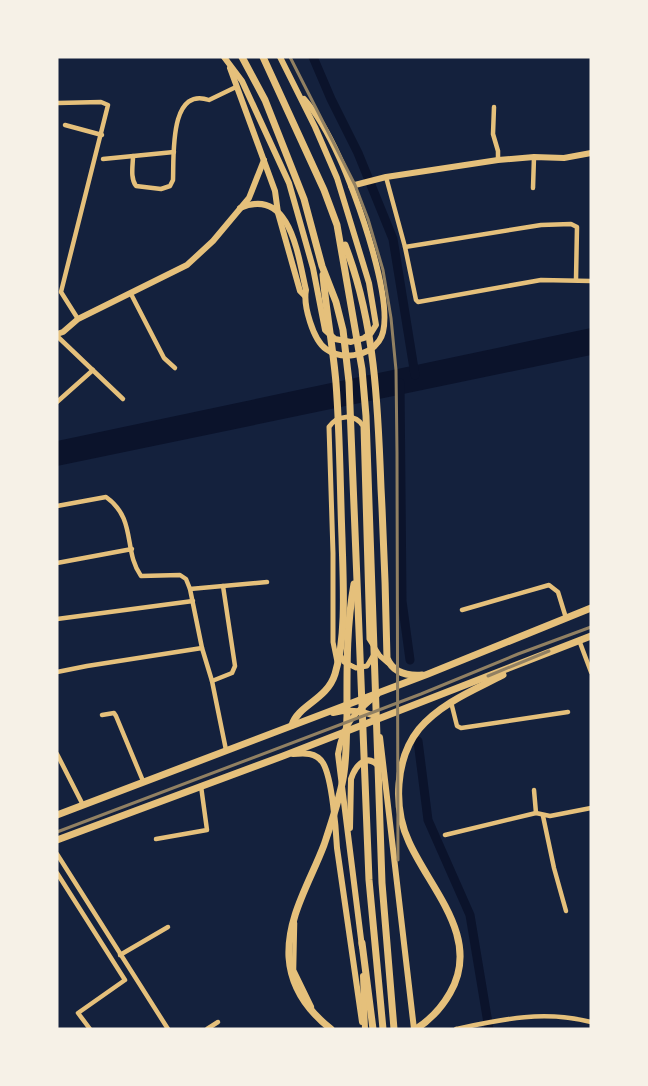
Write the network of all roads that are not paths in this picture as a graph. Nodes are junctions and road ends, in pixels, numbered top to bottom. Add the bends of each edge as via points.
1 (224, 57) edge
2 (242, 57) edge
3 (263, 57) edge
4 (280, 57) edge
5 (228, 65) junction
6 (236, 87) junction
7 (299, 94) junction
8 (58, 103) edge
9 (494, 107) dead end
10 (65, 126) dead end
11 (102, 135) junction
12 (174, 152) junction
13 (591, 153) edge
14 (133, 156) junction
15 (534, 157) junction
16 (103, 159) dead end
17 (264, 160) junction
18 (498, 160) junction
19 (386, 177) junction
20 (351, 186) junction
21 (533, 188) dead end
22 (240, 208) junction
23 (278, 213) junction
24 (337, 225) junction
25 (405, 247) junction
26 (322, 266) junction
27 (576, 280) junction
28 (591, 281) edge
29 (131, 294) junction
30 (78, 319) junction
31 (57, 335) edge
32 (176, 368) dead end
33 (93, 370) junction
34 (123, 399) dead end
35 (57, 402) edge
36 (57, 506) edge
37 (132, 549) junction
38 (57, 562) edge
39 (357, 570) junction
40 (267, 582) dead end
41 (223, 586) junction
42 (190, 589) junction
43 (193, 601) junction
44 (591, 608) edge
45 (462, 610) dead end
46 (566, 618) junction
47 (57, 619) edge
48 (591, 636) edge
49 (579, 640) junction
50 (370, 643) junction
51 (202, 648) junction
52 (339, 649) junction
53 (549, 653) junction
54 (338, 664) junction
55 (390, 664) junction
56 (57, 672) edge
57 (591, 672) edge
58 (428, 674) junction
59 (212, 681) junction
60 (382, 692) junction
61 (451, 702) junction
62 (358, 711) junction
63 (568, 712) dead end
64 (102, 715) dead end
65 (378, 719) junction
66 (292, 724) junction
67 (343, 733) junction
68 (226, 750) junction
69 (57, 754) edge
70 (283, 756) junction
71 (384, 779) junction
72 (143, 781) junction
73 (201, 786) junction
74 (534, 790) dead end
75 (83, 805) junction
76 (591, 808) edge
77 (536, 813) junction
78 (57, 815) edge
79 (543, 816) junction
80 (445, 835) dead end
81 (156, 839) dead end
82 (57, 840) edge
83 (350, 850) junction
84 (57, 854) edge
85 (57, 873) edge
86 (308, 873) dead end
87 (566, 911) dead end
88 (168, 927) dead end
89 (362, 943) junction
90 (120, 955) junction
91 (497, 1021) junction
92 (218, 1022) dead end
93 (591, 1022) edge
94 (90, 1029) edge
95 (168, 1029) edge
96 (207, 1029) edge
97 (329, 1029) edge
98 (364, 1029) edge
99 (373, 1029) edge
100 (383, 1029) edge
101 (394, 1029) edge
102 (415, 1029) edge
103 (456, 1029) edge
104 (501, 1029) edge

1 - 5 main road
2 - 26 main road via 265,100 304,199
3 - 24 main road
4 - 7 main road
5 - 6 main road
5 - 7 main road via 246,88 289,183 311,259 325,330 335,339 356,341 376,325 369,283 337,178
6 - 12 street via 209,100 201,97 187,102 177,121
6 - 17 main road
7 - 20 main road via 315,112
8 - 11 street via 107,103
9 - 18 street via 493,134
10 - 11 street
11 - 30 street via 62,292
12 - 14 street
12 - 14 street via 172,184 167,189 139,187 134,183
13 - 15 main road via 564,158
14 - 16 street
15 - 18 main road
15 - 21 street
17 - 22 main road via 249,198
17 - 23 main road
18 - 19 main road
19 - 20 main road
19 - 25 street
20 - 23 main road via 384,299 385,330 371,349 354,356 324,348 312,330 291,231
22 - 23 main road via 263,204
22 - 29 main road via 187,265
24 - 55 main road via 356,273 374,367
24 - 101 main road via 362,369 366,416 382,883
25 - 27 street via 418,302 541,280
25 - 27 street via 541,225 571,224 577,227 578,235
26 - 39 main road via 343,330 349,382
26 - 52 main road via 336,383 343,587
27 - 28 street
29 - 30 main road
29 - 32 street via 164,358
30 - 31 main road
31 - 33 street
33 - 34 street
33 - 35 street
36 - 37 street via 106,497 120,509
37 - 38 street
37 - 42 street via 141,576 183,576
39 - 97 main road via 349,629 343,778 324,845 292,923 289,943 296,988 305,1004
39 - 100 main road via 369,880
40 - 41 street
41 - 42 street
41 - 59 street via 236,666 232,673
42 - 43 street
43 - 47 street
43 - 51 street
44 - 46 main road
45 - 46 street via 549,585 558,592
46 - 58 main road
48 - 49 main road
49 - 53 main road
49 - 57 street
50 - 52 street via 373,656 362,668 349,666
50 - 54 street via 363,426 349,417 336,420 329,427 333,642
50 - 55 street
51 - 56 street
51 - 59 street
52 - 54 main road
53 - 61 main road
53 - 65 main road
54 - 66 main road via 327,690
55 - 58 main road via 409,675
58 - 60 main road
59 - 68 street
60 - 62 main road
60 - 66 main road
61 - 63 street via 458,728
61 - 102 main road via 421,727 409,744 399,781 408,842 455,924 459,940 459,969 453,987 434,1015
62 - 65 main road
62 - 66 main road via 336,712
62 - 67 main road
64 - 72 street via 116,716
65 - 67 main road
65 - 71 main road
66 - 68 main road
67 - 70 main road
67 - 83 main road via 338,754
68 - 72 main road
69 - 75 street
70 - 73 main road
70 - 98 main road via 309,753 323,763 326,771
71 - 83 main road via 376,763 369,760 362,761 353,772
71 - 102 main road
72 - 75 main road
73 - 81 street via 208,832
73 - 82 main road
74 - 77 street
75 - 78 main road
76 - 79 street
77 - 79 street
77 - 80 street
79 - 87 street
83 - 89 main road
84 - 90 street
85 - 94 street via 125,980 78,1012
86 - 97 street via 295,923 294,970 313,1009
88 - 90 street
89 - 98 main road
89 - 99 main road
90 - 95 street
91 - 93 street via 543,1015
91 - 103 street
91 - 104 street
92 - 96 street

